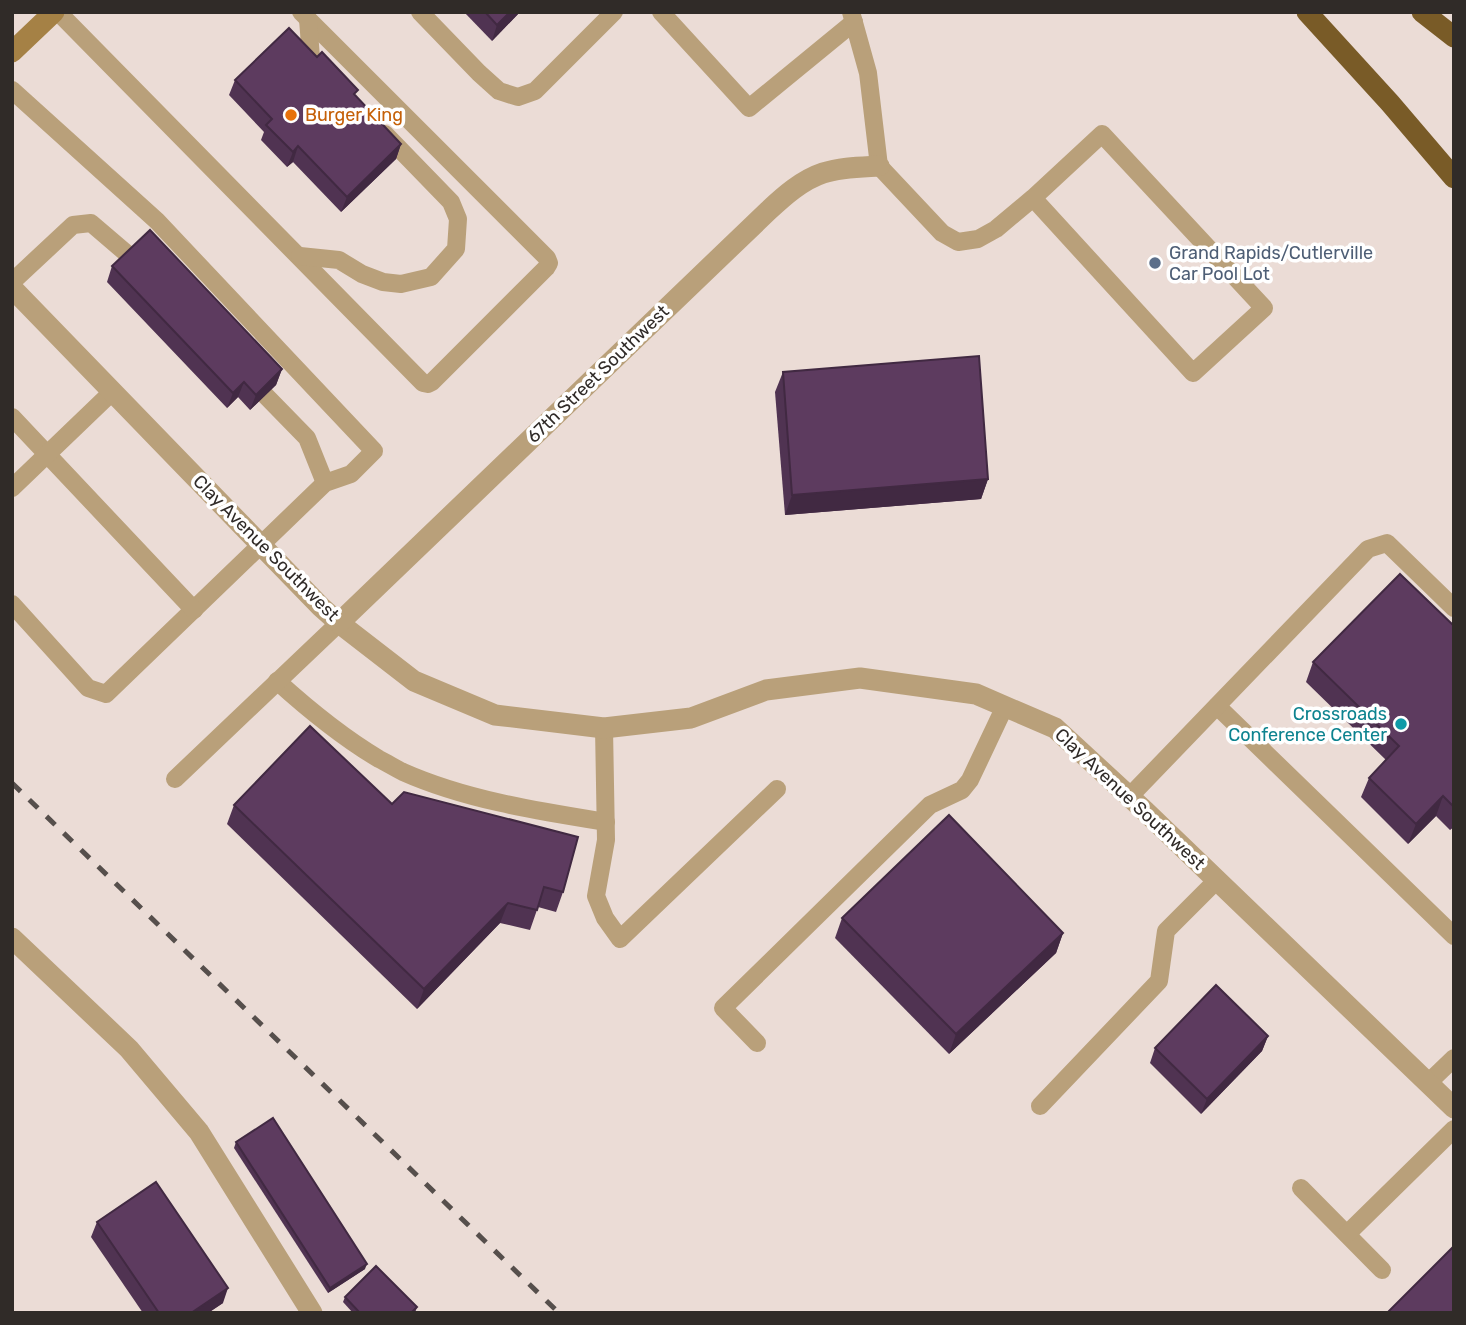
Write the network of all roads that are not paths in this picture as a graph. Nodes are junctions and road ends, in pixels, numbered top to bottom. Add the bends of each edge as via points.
1 (56, 12) edge
2 (420, 12) edge
3 (614, 12) edge
4 (661, 12) edge
5 (1307, 12) edge
6 (1422, 12) edge
7 (304, 16) edge
8 (852, 17) edge
9 (1454, 37) edge
10 (15, 43) edge
11 (330, 77) edge
12 (12, 90) edge
13 (377, 125) edge
14 (879, 166) junction
15 (1454, 178) edge
16 (1033, 198) junction
17 (300, 256) junction
18 (132, 258) edge
19 (12, 282) edge
20 (12, 288) edge
21 (113, 392) junction
22 (265, 395) edge
23 (12, 417) edge
24 (48, 454) junction
25 (325, 483) junction
26 (12, 488) edge
27 (261, 545) junction
28 (12, 604) edge
29 (1454, 608) edge
30 (194, 610) junction
31 (339, 623) junction
32 (277, 681) junction
33 (1005, 706) junction
34 (1217, 706) junction
35 (604, 728) junction
36 (175, 779) dead end
37 (777, 789) dead end
38 (1129, 796) junction
39 (606, 822) junction
40 (1217, 880) junction
41 (1454, 936) edge
42 (12, 938) edge
43 (757, 1043) dead end
44 (1454, 1058) edge
45 (1428, 1083) junction
46 (1040, 1106) dead end
47 (1454, 1108) edge
48 (1454, 1129) edge
49 (1301, 1188) dead end
50 (1347, 1234) junction
51 (1382, 1270) dead end
52 (312, 1313) edge

1 - 10 main road
1 - 17 lane
2 - 3 lane via 499,92 518,97 535,91
4 - 8 lane via 749,108
5 - 15 highway
6 - 9 highway
7 - 11 lane via 312,58
7 - 17 lane via 549,263 428,384
8 - 14 lane via 868,73
12 - 25 lane via 157,221 374,451 351,474
13 - 17 lane via 451,202 458,219 456,249 431,277 401,284 362,274 340,260
14 - 16 lane via 942,233 958,242 978,239 996,229
14 - 31 street, 67th Street Southwest via 822,173 785,195
16 - 16 lane via 1102,134 1264,308 1193,373
18 - 19 lane via 91,223 73,225
20 - 21 street, Clay Avenue Southwest
21 - 24 lane
21 - 27 street, Clay Avenue Southwest
22 - 25 lane via 307,438
23 - 24 lane
24 - 26 lane
24 - 30 lane
25 - 27 lane
27 - 30 lane
27 - 31 street, Clay Avenue Southwest
28 - 30 lane via 88,688 106,694
29 - 34 lane via 1387,543 1368,549
31 - 32 lane
31 - 35 street, Clay Avenue Southwest via 414,681 495,715
32 - 36 lane
32 - 39 lane via 359,747 402,772 472,797
33 - 35 street, Clay Avenue Southwest via 976,694 860,678 766,690 691,718
33 - 38 street, Clay Avenue Southwest via 1055,728
33 - 43 lane via 962,790 930,805 723,1008
34 - 38 lane
34 - 41 lane
35 - 39 lane
37 - 39 lane via 620,939 596,896
38 - 40 street, Clay Avenue Southwest
40 - 45 street, Clay Avenue Southwest
40 - 46 lane via 1167,931 1158,981
42 - 52 street via 129,1049 199,1132
44 - 45 lane
45 - 47 street, Clay Avenue Southwest
48 - 50 lane
49 - 50 lane
50 - 51 lane

